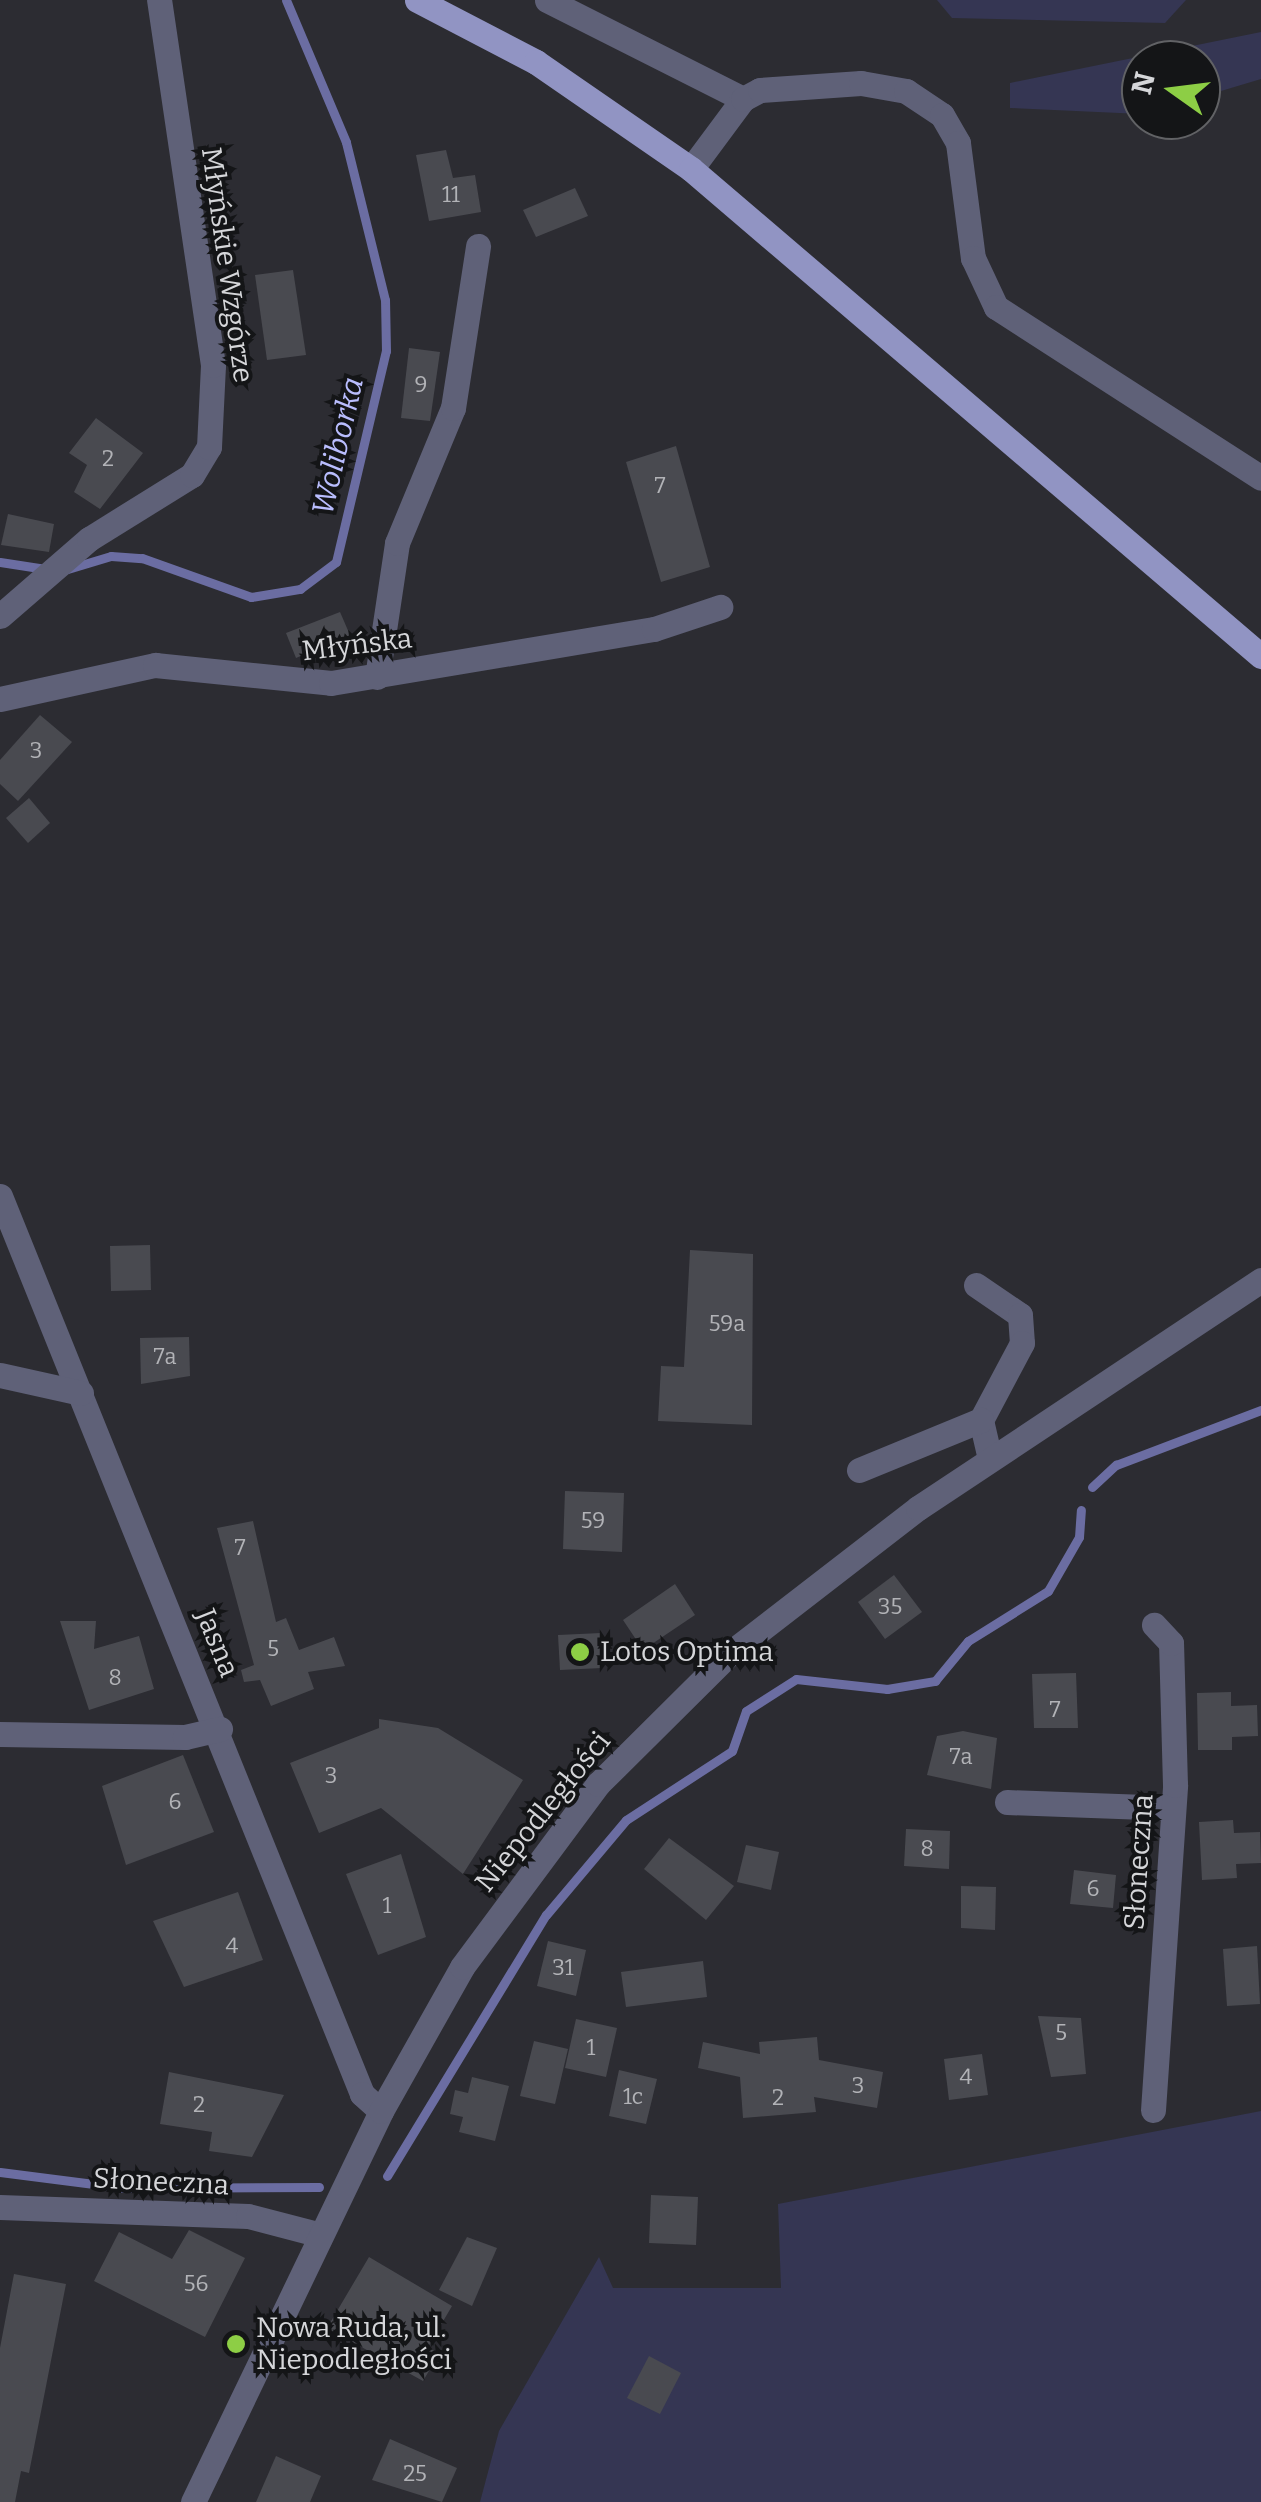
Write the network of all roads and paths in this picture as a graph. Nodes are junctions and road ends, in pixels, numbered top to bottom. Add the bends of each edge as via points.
1 (158, 0) edge
2 (417, 0) edge
3 (547, 0) edge
4 (743, 99) junction
5 (691, 169) junction
6 (478, 246) dead end
7 (1261, 478) edge
8 (720, 608) dead end
9 (0, 616) edge
10 (1261, 656) edge
11 (377, 677) junction
12 (0, 699) edge
13 (0, 1196) edge
14 (1261, 1280) edge
15 (976, 1285) dead end
16 (0, 1375) edge
17 (82, 1393) junction
18 (981, 1420) junction
19 (990, 1458) junction
20 (859, 1470) dead end
21 (1154, 1625) dead end
22 (220, 1729) junction
23 (0, 1734) edge
24 (1007, 1802) dead end
25 (1173, 1808) junction
26 (1152, 2110) dead end
27 (380, 2111) junction
28 (0, 2206) edge
29 (317, 2234) junction
30 (193, 2502) edge

1 - 9 street, Młyńskie Wzgórze via 204,294 213,426 192,475 70,554
2 - 5 main road via 536,62
3 - 4 street
4 - 5 street
4 - 7 street via 784,84 861,82 927,103 958,143 973,258 996,308
5 - 10 main road
6 - 11 street via 453,408 397,543
8 - 11 street, Młyńska via 654,628
11 - 12 street, Młyńska via 283,683 156,665
13 - 17 street, Jasna
14 - 19 street, Niepodległości
15 - 18 street via 1020,1315 1022,1343
16 - 17 street
17 - 22 street, Jasna
18 - 19 street
18 - 20 street
19 - 27 street, Niepodległości via 729,1654 598,1784 504,1903
21 - 25 street, Słoneczna via 1171,1643
22 - 23 street via 185,1737
22 - 27 street, Jasna via 362,2094
24 - 25 street
25 - 26 street, Słoneczna
27 - 29 street, Niepodległości
28 - 29 street, Słoneczna via 248,2216
29 - 30 street, Niepodległości

